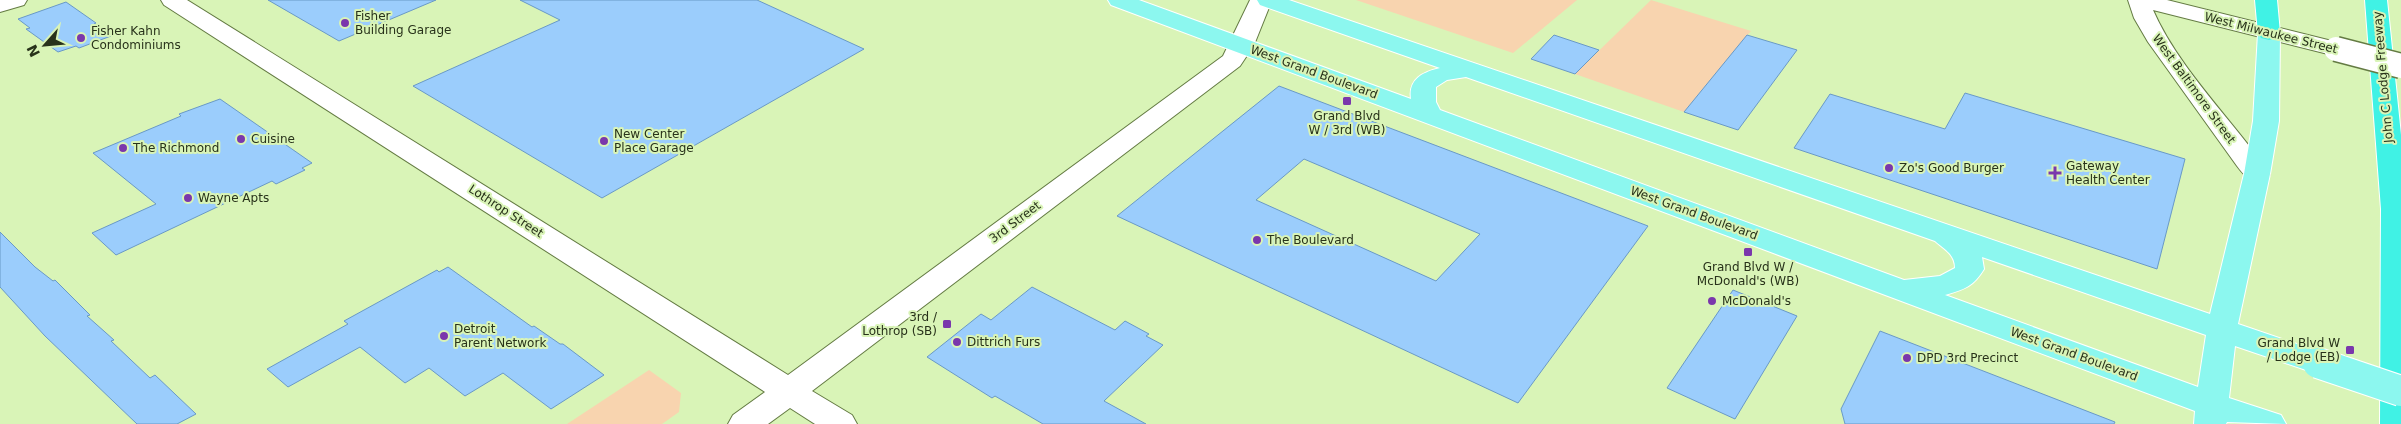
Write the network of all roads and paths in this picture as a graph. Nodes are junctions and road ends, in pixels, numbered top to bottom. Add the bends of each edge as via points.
1 (16, 0) edge
2 (172, 0) edge
3 (1119, 0) edge
4 (1261, 0) edge
5 (1268, 0) edge
6 (2140, 0) edge
7 (2266, 0) edge
8 (2376, 0) edge
9 (0, 6) edge
10 (2269, 33) junction
11 (1242, 45) junction
12 (2401, 66) edge
13 (1471, 68) junction
14 (1430, 115) junction
15 (2256, 174) junction
16 (1935, 229) junction
17 (1896, 288) junction
18 (2222, 328) junction
19 (2401, 391) edge
20 (789, 392) junction
21 (2211, 415) edge
22 (744, 424) edge
23 (840, 424) edge
24 (2269, 424) edge
25 (2397, 424) edge

1 - 9 street
2 - 20 street, Lothrop Street
3 - 11 main road, West Grand Boulevard
4 - 11 street, 3rd Street
5 - 13 main road
6 - 10 street, West Milwaukee Street
6 - 15 street, West Baltimore Street via 2143,16 2165,50 2208,113
7 - 10 highway
8 - 25 highway, John C Lodge Freeway via 2395,208
10 - 12 street, West Milwaukee Street, bridge
10 - 15 main road via 2266,121
11 - 14 main road, West Grand Boulevard
11 - 20 street, 3rd Street via 1232,61
13 - 14 main road via 1427,80 1421,89 1422,101
13 - 16 main road
14 - 17 main road, West Grand Boulevard
15 - 18 main road
16 - 17 main road via 1961,246 1970,260 1970,269 1964,278 1950,286
16 - 18 main road
17 - 21 main road, West Grand Boulevard
18 - 19 main road, bridge
18 - 21 main road
20 - 22 street, 3rd Street
20 - 23 street, Lothrop Street
21 - 24 main road, West Grand Boulevard

